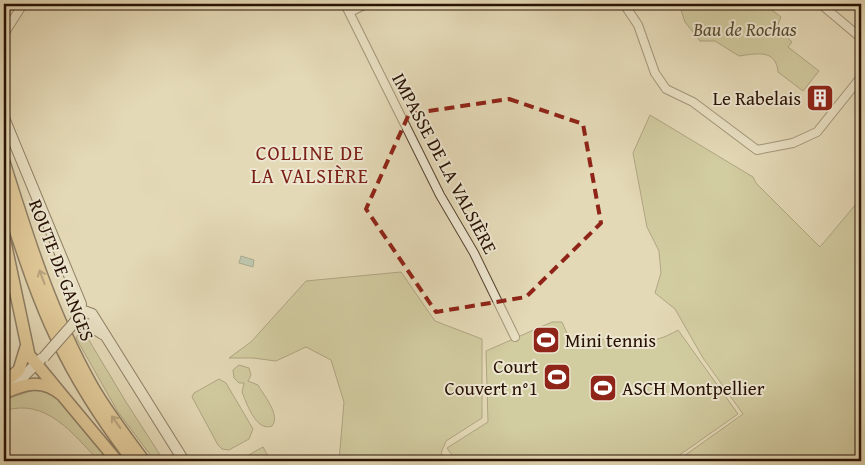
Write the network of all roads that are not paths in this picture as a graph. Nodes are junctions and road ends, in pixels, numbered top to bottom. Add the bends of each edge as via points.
1 (23, 4) edge
2 (345, 4) edge
3 (366, 4) edge
4 (823, 5) edge
5 (629, 6) edge
6 (350, 12) junction
7 (16, 17) junction
8 (4, 25) edge
9 (4, 34) edge
10 (861, 38) edge
11 (861, 76) edge
12 (4, 118) edge
13 (4, 162) edge
14 (4, 196) edge
15 (4, 237) edge
16 (80, 312) junction
17 (73, 324) junction
18 (87, 324) junction
19 (515, 337) dead end
20 (106, 338) junction
21 (26, 347) junction
22 (40, 360) junction
23 (4, 383) edge
24 (4, 392) edge
25 (62, 395) junction
26 (117, 461) edge
27 (133, 461) edge
28 (144, 461) edge
29 (184, 461) edge

1 - 7 street
2 - 6 street, IMPASSE DE LA VALSIÈRE
3 - 6 street
4 - 10 street
5 - 11 street via 656,73 666,89 693,102 757,150 793,143 817,132
6 - 19 street, IMPASSE DE LA VALSIÈRE via 440,195 474,252
7 - 8 street
7 - 9 street
12 - 16 street via 81,304
28 -> 13 main road, ROUTE DE GANGES via 98,394 70,342 46,288
14 - 27 main road, ROUTE DE GANGES via 33,282 57,339 101,418
15 - 21 main road
16 - 17 street
16 - 18 street
16 - 20 street via 92,314
17 - 18 street
17 - 22 street, bridge
18 - 20 street
20 - 29 street
21 - 22 main road via 29,355
21 - 23 main road via 18,370
22 - 24 street
22 - 25 main road
24 - 25 main road via 47,384
25 - 26 main road

